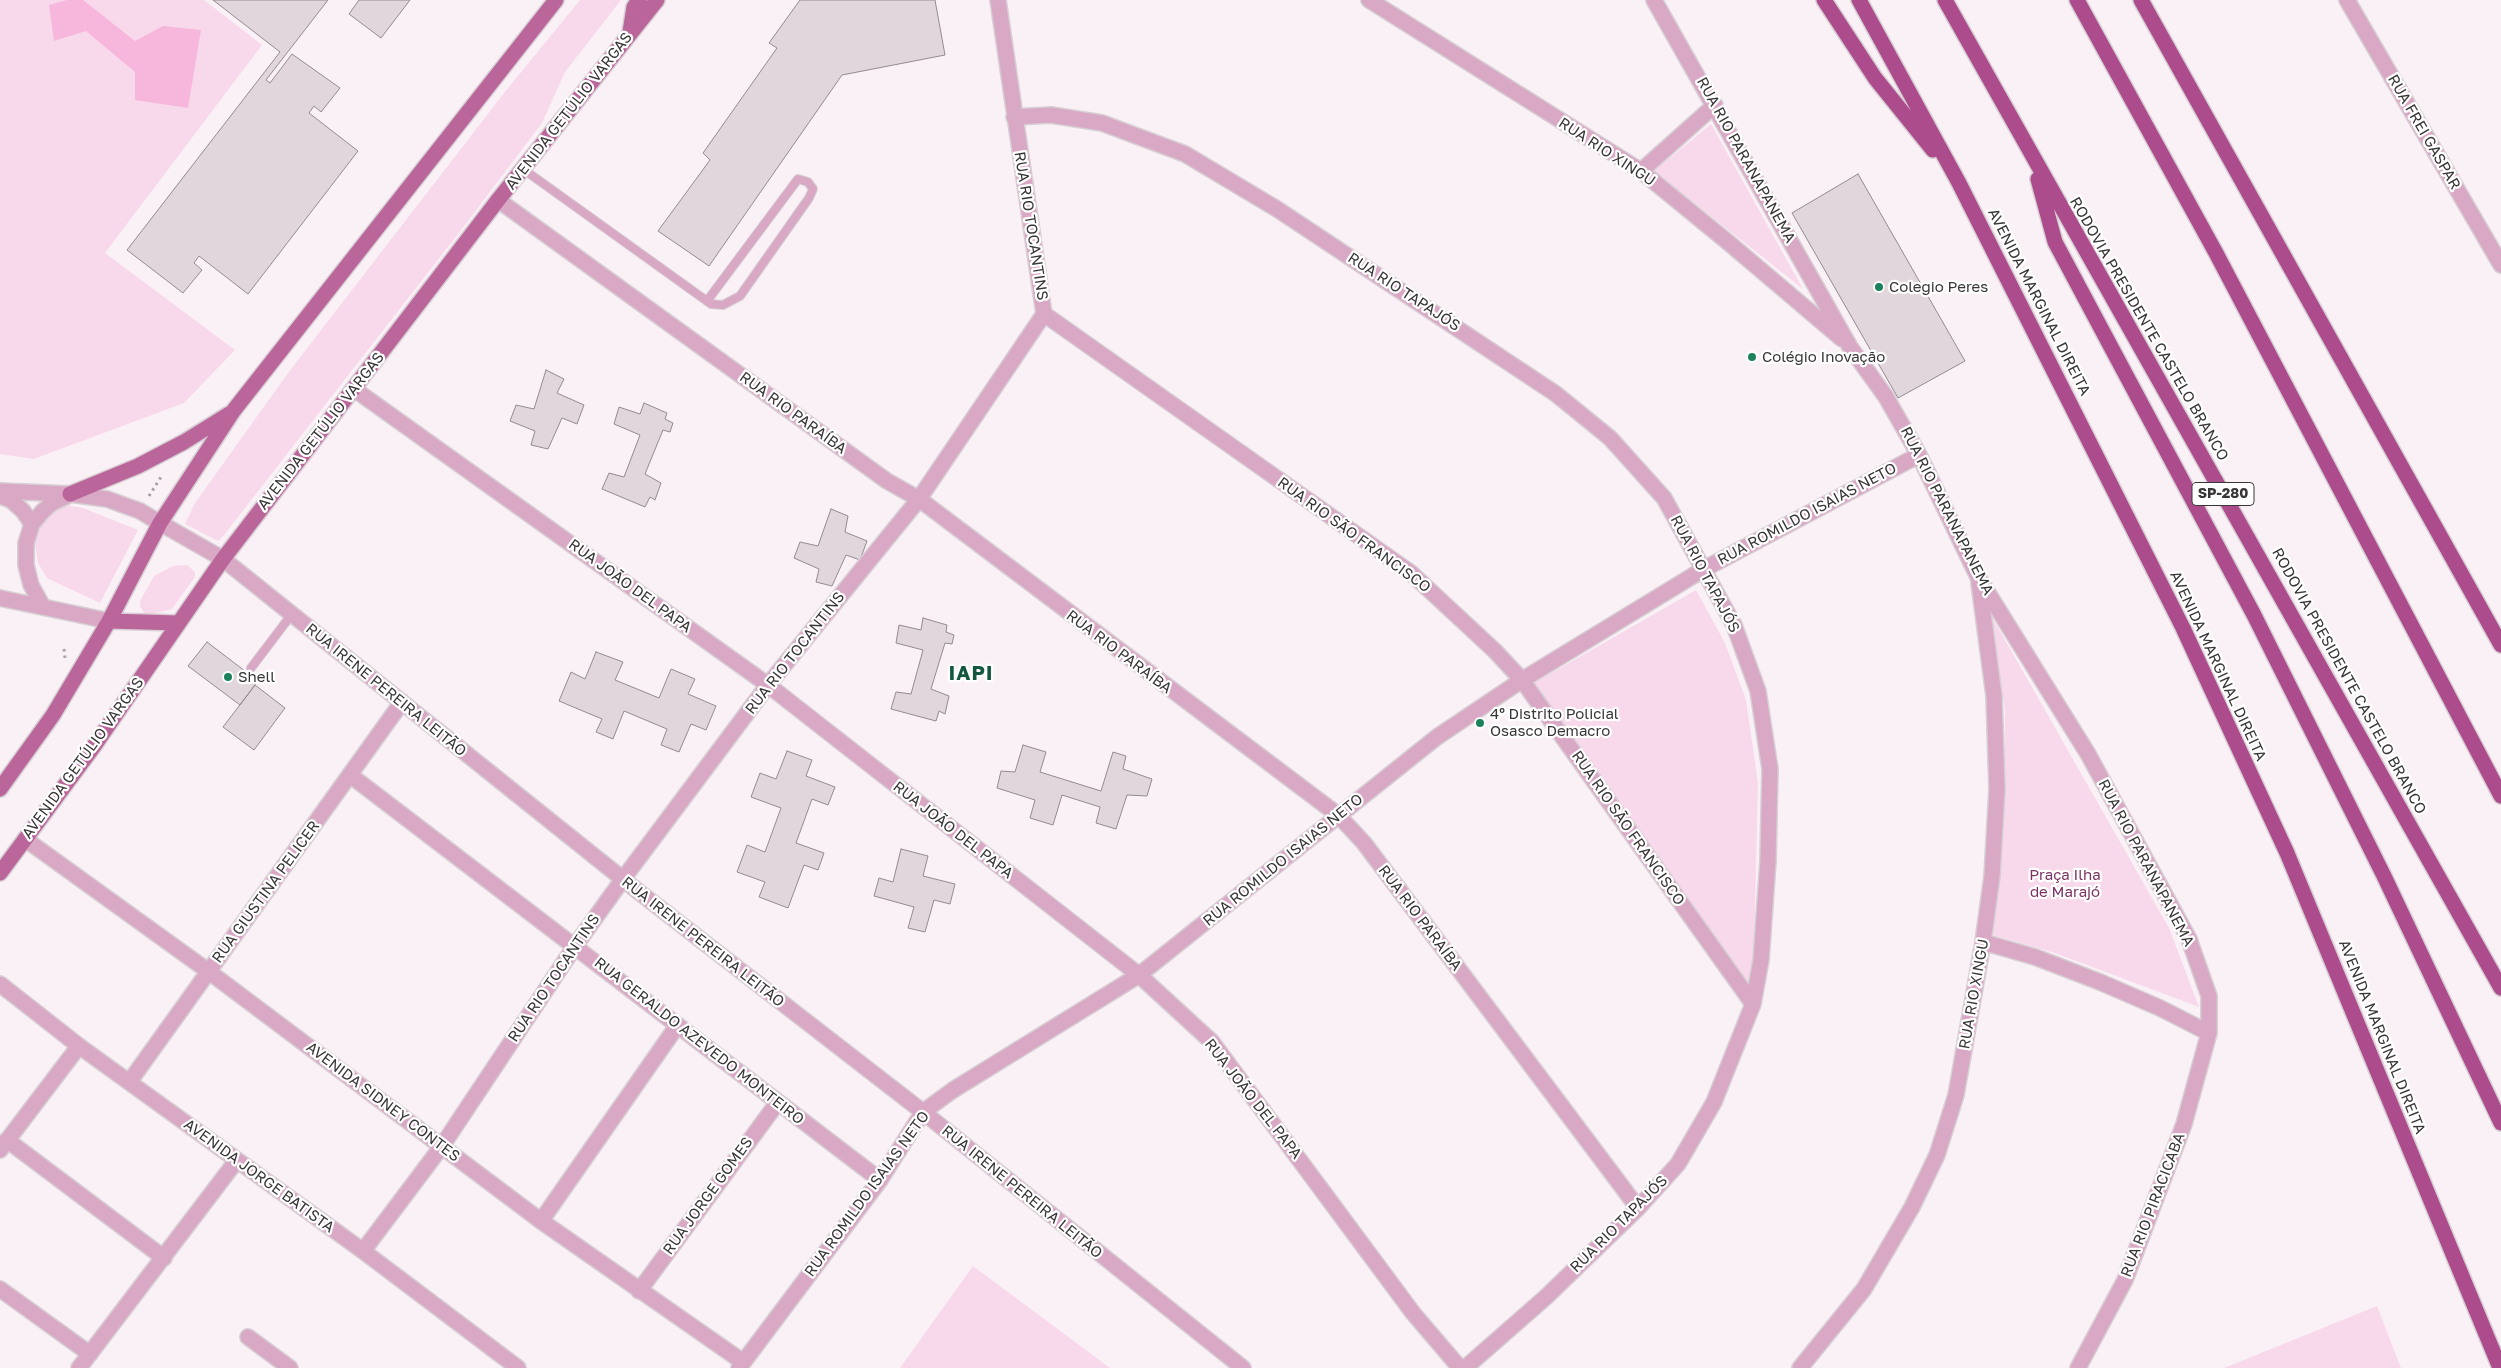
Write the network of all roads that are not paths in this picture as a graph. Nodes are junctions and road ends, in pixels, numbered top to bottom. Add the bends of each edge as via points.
1 (556, 0) edge
2 (639, 0) edge
3 (657, 0) edge
4 (998, 0) edge
5 (1369, 0) edge
6 (1654, 0) edge
7 (1824, 0) edge
8 (1859, 0) edge
9 (1945, 0) edge
10 (2077, 0) edge
11 (2141, 0) edge
12 (2347, 0) edge
13 (629, 33) junction
14 (1715, 105) junction
15 (1014, 117) junction
16 (2032, 157) junction
17 (523, 169) junction
18 (1641, 171) junction
19 (1960, 183) junction
20 (498, 200) junction
21 (2501, 265) edge
22 (707, 301) junction
23 (1044, 314) junction
24 (1850, 347) junction
25 (354, 389) junction
26 (234, 410) junction
27 (1919, 455) junction
28 (0, 491) edge
29 (70, 494) junction
30 (0, 496) edge
31 (919, 499) junction
32 (160, 523) junction
33 (32, 524) junction
34 (223, 559) junction
35 (1704, 568) junction
36 (1978, 577) junction
37 (0, 598) edge
38 (42, 605) junction
39 (292, 614) junction
40 (110, 620) junction
41 (178, 623) junction
42 (2501, 646) edge
43 (251, 668) dead end
44 (1522, 680) junction
45 (768, 685) junction
46 (402, 702) junction
47 (350, 775) junction
48 (0, 789) edge
49 (2501, 796) edge
50 (1338, 815) junction
51 (25, 839) junction
52 (0, 873) edge
53 (623, 879) junction
54 (1983, 942) junction
55 (575, 946) junction
56 (208, 970) junction
57 (1139, 975) junction
58 (0, 984) edge
59 (2501, 988) edge
60 (1753, 1004) junction
61 (677, 1026) junction
62 (2209, 1033) junction
63 (79, 1046) junction
64 (130, 1081) junction
65 (778, 1102) junction
66 (922, 1112) junction
67 (2501, 1123) edge
68 (4, 1145) edge
69 (442, 1146) junction
70 (237, 1160) junction
71 (880, 1180) junction
72 (1638, 1208) junction
73 (541, 1221) junction
74 (364, 1251) junction
75 (164, 1258) junction
76 (0, 1289) edge
77 (639, 1291) junction
78 (248, 1337) dead end
79 (90, 1354) junction
80 (741, 1365) edge
81 (79, 1368) edge
82 (290, 1368) edge
83 (518, 1368) edge
84 (1243, 1368) edge
85 (1460, 1368) edge
86 (1465, 1368) edge
87 (1800, 1368) edge
88 (2078, 1368) edge
89 (2500, 1368) edge

1 - 26 main road
2 - 13 main road via 634,7
3 - 13 main road, AVENIDA GETÚLIO VARGAS
4 - 15 street, RUA RIO TOCANTINS
5 - 18 street, RUA RIO XINGU
6 - 14 street, RUA RIO PARANAPANEMA
7 - 19 highway via 1875,78
8 - 19 highway, AVENIDA MARGINAL DIREITA
9 - 16 highway, RODOVIA PRESIDENTE CASTELO BRANCO / SP-280
10 - 49 highway via 2216,253
11 - 42 highway
12 - 21 street, RUA FREI GASPAR
13 - 17 main road, AVENIDA GETÚLIO VARGAS
14 - 18 street
14 - 24 street, RUA RIO PARANAPANEMA
15 - 23 street, RUA RIO TOCANTINS
15 - 35 street, RUA RIO TAPAJÓS via 1051,115 1102,123 1185,154 1277,209 1556,394 1610,438 1664,498
16 - 59 highway, RODOVIA PRESIDENTE CASTELO BRANCO / SP-280
16 - 67 highway via 2055,242 2254,615 2384,876
17 - 20 main road, AVENIDA GETÚLIO VARGAS
17 - 22 lane
18 - 24 street, RUA RIO XINGU
19 - 89 highway, AVENIDA MARGINAL DIREITA via 2182,628 2287,853
20 - 25 main road, AVENIDA GETÚLIO VARGAS
20 - 31 street, RUA RIO PARAÍBA via 887,481
22 - 22 lane via 723,304 740,296 809,198 813,189 808,182 798,179
23 - 31 street, RUA RIO TOCANTINS
23 - 44 street, RUA RIO SÃO FRANCISCO via 1411,573 1468,624
24 - 27 street, RUA RIO PARANAPANEMA via 1886,397
25 - 34 main road, AVENIDA GETÚLIO VARGAS
25 - 45 street, RUA JOÃO DEL PAPA
26 - 29 main road via 146,462
26 - 32 main road
27 - 35 street, RUA ROMILDO ISAIAS NETO
27 - 36 street, RUA RIO PARANAPANEMA
28 - 29 street
29 - 32 street via 107,499 140,511
29 - 33 street via 52,503
30 - 33 street via 11,500
31 - 45 street, RUA RIO TOCANTINS
31 - 50 street, RUA RIO PARAÍBA
32 - 34 street, RUA IRENE PEREIRA LEITÃO
32 - 40 main road
33 - 38 street via 26,544 26,565 31,585
34 - 39 street, RUA IRENE PEREIRA LEITÃO
34 - 41 main road, AVENIDA GETÚLIO VARGAS
35 - 44 street, RUA ROMILDO ISAIAS NETO
35 - 60 street, RUA RIO TAPAJÓS via 1734,625 1758,691 1770,769 1762,950
36 - 54 street, RUA RIO XINGU via 1994,696 1997,788 1992,876
36 - 62 street, RUA RIO PARANAPANEMA via 2088,754 2189,940 2208,996
37 - 38 street
38 - 40 street
39 - 43 lane
39 - 46 street, RUA IRENE PEREIRA LEITÃO
40 - 41 main road
40 - 48 main road via 53,715
41 - 51 main road, AVENIDA GETÚLIO VARGAS via 94,746
44 - 50 street, RUA ROMILDO ISAIAS NETO via 1437,737
44 - 60 street, RUA RIO SÃO FRANCISCO
45 - 53 street, RUA RIO TOCANTINS
45 - 57 street, RUA JOÃO DEL PAPA
46 - 47 street, RUA GIUSTINA PELICER
46 - 53 street, RUA IRENE PEREIRA LEITÃO
47 - 55 street, RUA GERALDO AZEVEDO MONTEIRO
47 - 56 street, RUA GIUSTINA PELICER
50 - 57 street, RUA ROMILDO ISAIAS NETO
50 - 72 street, RUA RIO PARAÍBA via 1364,843
51 - 52 main road, AVENIDA GETÚLIO VARGAS
51 - 56 street, AVENIDA SIDNEY CONTES
53 - 55 street, RUA RIO TOCANTINS
53 - 66 street, RUA IRENE PEREIRA LEITÃO
54 - 62 street via 2035,957 2100,982
54 - 87 street, RUA RIO XINGU via 1956,1095 1937,1155 1912,1207 1864,1289
55 - 61 street, RUA GERALDO AZEVEDO MONTEIRO
55 - 69 street, RUA RIO TOCANTINS
56 - 64 street, RUA GIUSTINA PELICER
56 - 69 street, AVENIDA SIDNEY CONTES
57 - 66 street, RUA ROMILDO ISAIAS NETO via 952,1090
57 - 85 street, RUA JOÃO DEL PAPA via 1212,1042 1413,1312
58 - 63 street, AVENIDA JORGE BATISTA
60 - 72 street, RUA RIO TAPAJÓS via 1714,1102 1678,1164
61 - 65 street, RUA GERALDO AZEVEDO MONTEIRO
61 - 73 street
62 - 88 street, RUA RIO PIRACICABA via 2184,1124 2125,1280
63 - 64 street, AVENIDA JORGE BATISTA
63 - 68 street
64 - 70 street, AVENIDA JORGE BATISTA
65 - 71 street, RUA GERALDO AZEVEDO MONTEIRO
65 - 77 street, RUA JORGE GOMES
66 - 71 street, RUA ROMILDO ISAIAS NETO
66 - 84 street, RUA IRENE PEREIRA LEITÃO
68 - 75 street
69 - 73 street, AVENIDA SIDNEY CONTES
69 - 74 street, RUA RIO TOCANTINS
70 - 74 street, AVENIDA JORGE BATISTA
70 - 75 street
71 - 80 street, RUA ROMILDO ISAIAS NETO
72 - 86 street, RUA RIO TAPAJÓS via 1546,1297
73 - 77 street, AVENIDA SIDNEY CONTES
74 - 83 street, AVENIDA JORGE BATISTA
75 - 79 street
76 - 79 street
77 - 80 street, AVENIDA SIDNEY CONTES
78 - 82 street
79 - 81 street

